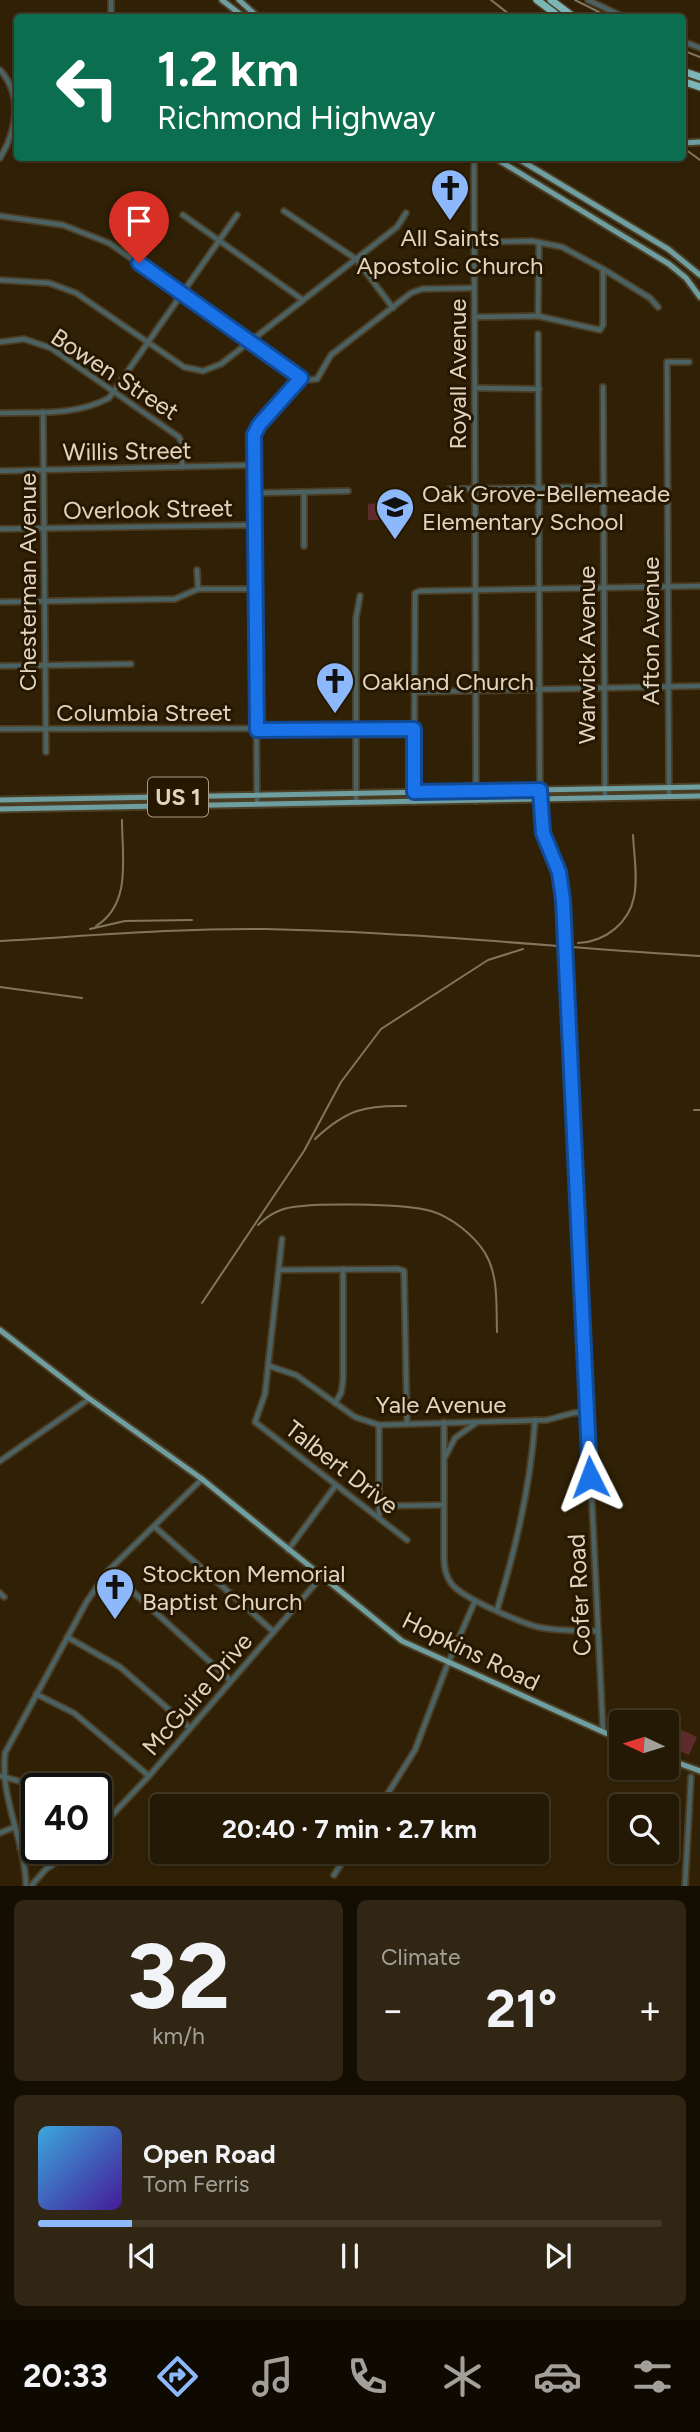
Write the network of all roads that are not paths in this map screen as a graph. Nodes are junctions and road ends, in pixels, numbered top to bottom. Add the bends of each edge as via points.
1 (222, 0) edge
2 (239, 0) edge
3 (537, 0) edge
4 (551, 0) edge
5 (589, 0) edge
6 (240, 14) edge
7 (255, 14) edge
8 (556, 14) edge
9 (570, 14) edge
10 (618, 14) edge
11 (0, 70) edge
12 (14, 101) edge
13 (14, 116) edge
14 (0, 158) edge
15 (474, 161) edge
16 (500, 161) edge
17 (523, 161) edge
18 (284, 211) dead end
19 (406, 213) dead end
20 (183, 215) dead end
21 (237, 215) dead end
22 (0, 216) edge
23 (220, 242) junction
24 (474, 242) junction
25 (539, 242) junction
26 (356, 259) junction
27 (603, 269) junction
28 (700, 275) edge
29 (0, 280) edge
30 (474, 288) junction
31 (184, 295) junction
32 (700, 297) edge
33 (303, 300) junction
34 (658, 307) dead end
35 (393, 308) junction
36 (538, 316) junction
37 (474, 317) junction
38 (538, 334) dead end
39 (251, 341) junction
40 (0, 342) edge
41 (149, 343) junction
42 (689, 362) dead end
43 (301, 378) junction
44 (603, 387) dead end
45 (475, 388) junction
46 (539, 389) junction
47 (116, 391) junction
48 (43, 412) junction
49 (0, 413) edge
50 (255, 465) junction
51 (182, 467) junction
52 (44, 470) junction
53 (0, 471) edge
54 (603, 487) junction
55 (539, 488) junction
56 (450, 489) dead end
57 (475, 489) junction
58 (348, 491) dead end
59 (304, 492) junction
60 (255, 493) junction
61 (255, 525) junction
62 (44, 528) junction
63 (0, 529) edge
64 (304, 545) dead end
65 (197, 570) dead end
66 (700, 586) edge
67 (604, 587) junction
68 (667, 587) junction
69 (198, 589) junction
70 (256, 589) junction
71 (540, 589) junction
72 (475, 590) junction
73 (360, 596) dead end
74 (0, 602) edge
75 (45, 602) junction
76 (131, 664) dead end
77 (45, 665) junction
78 (0, 666) edge
79 (700, 686) edge
80 (668, 687) junction
81 (604, 688) junction
82 (540, 690) junction
83 (476, 691) junction
84 (414, 692) junction
85 (0, 729) edge
86 (46, 729) junction
87 (356, 729) junction
88 (414, 729) junction
89 (257, 730) junction
90 (46, 752) dead end
91 (700, 787) edge
92 (669, 788) junction
93 (605, 789) junction
94 (540, 790) junction
95 (476, 791) junction
96 (414, 792) junction
97 (356, 793) junction
98 (257, 795) junction
99 (700, 796) edge
100 (669, 797) junction
101 (605, 798) junction
102 (540, 799) junction
103 (0, 800) edge
104 (476, 801) junction
105 (414, 802) junction
106 (356, 803) junction
107 (257, 804) junction
108 (0, 809) edge
109 (282, 1240) dead end
110 (343, 1269) junction
111 (279, 1270) junction
112 (0, 1330) edge
113 (269, 1366) junction
114 (89, 1399) junction
115 (335, 1403) junction
116 (587, 1412) junction
117 (535, 1420) junction
118 (480, 1421) junction
119 (444, 1422) junction
120 (407, 1423) junction
121 (379, 1425) junction
122 (0, 1461) edge
123 (443, 1461) junction
124 (202, 1479) junction
125 (336, 1485) junction
126 (443, 1505) junction
127 (379, 1506) junction
128 (379, 1518) junction
129 (155, 1527) junction
130 (407, 1540) dead end
131 (288, 1550) junction
132 (109, 1570) junction
133 (322, 1576) junction
134 (475, 1601) junction
135 (497, 1610) junction
136 (598, 1631) junction
137 (274, 1632) junction
138 (67, 1637) junction
139 (448, 1663) junction
140 (231, 1681) junction
141 (36, 1694) junction
142 (190, 1727) junction
143 (603, 1731) junction
144 (609, 1734) edge
145 (679, 1763) edge
146 (700, 1771) edge
147 (0, 1776) edge
148 (149, 1776) junction
149 (691, 1777) dead end
150 (21, 1781) edge
151 (388, 1794) edge
152 (112, 1814) edge
153 (12, 1828) junction
154 (0, 1833) edge
155 (20, 1848) joint
156 (53, 1864) edge
157 (341, 1864) edge
158 (334, 1875) dead end
159 (26, 1886) edge
160 (31, 1886) edge
161 (685, 1886) edge

1 - 6 main road
2 - 7 main road
3 - 8 highway
4 - 9 highway
5 - 10 street
11 - 12 street via 12,86
13 - 14 street via 11,136
15 - 24 street, Royall Avenue
16 - 32 main road via 669,264
17 - 28 main road via 668,249
18 - 26 street
19 - 26 street via 397,228
20 - 23 street
21 - 23 street
22 - 31 street via 64,225 97,237
23 - 31 street
23 - 33 street
24 - 25 street
24 - 30 street, Royall Avenue
25 - 27 street via 570,251
25 - 36 street
26 - 33 street
26 - 35 street
27 - 34 street
27 - 36 street via 600,330
29 - 41 street via 66,289
30 - 35 street via 422,289
30 - 37 street, Royall Avenue
31 - 39 street
31 - 41 street
33 - 39 street
35 - 43 street via 331,355 317,379
36 - 37 street
37 - 45 street, Royall Avenue
38 - 46 street, Cofer Road
39 - 41 street via 203,371 188,369
39 - 43 street
40 - 47 street, Bowen Street via 24,340 47,346
41 - 47 street
42 - 68 street, Afton Avenue via 667,362
43 - 50 street via 257,428
44 - 54 street, Warwick Avenue
45 - 46 street
45 - 57 street, Royall Avenue
46 - 55 street, Cofer Road
47 - 48 street via 89,408
47 - 51 street, Bowen Street via 179,437
48 - 49 street
48 - 52 street, Chesterman Avenue
50 - 51 street, Willis Street
50 - 60 street
51 - 52 street, Willis Street
52 - 53 street, Willis Street
52 - 62 street, Chesterman Avenue
54 - 55 street
54 - 67 street, Warwick Avenue
55 - 57 street
55 - 71 street, Cofer Road
56 - 57 street
57 - 72 street, Royall Avenue
58 - 59 street, Overlook Street
59 - 60 street, Overlook Street
59 - 64 street
60 - 61 street
61 - 62 street, Overlook Street
61 - 70 street
62 - 63 street, Overlook Street
62 - 75 street, Chesterman Avenue
65 - 69 street
66 - 68 street
67 - 68 street
67 - 71 street
67 - 81 street, Warwick Avenue
68 - 80 street, Afton Avenue
69 - 70 street
69 - 75 street via 175,599
70 - 89 street
71 - 72 street
71 - 82 street, Cofer Road
72 - 83 street, Royall Avenue
72 - 84 street via 415,593
73 - 87 street
74 - 75 street
75 - 77 street, Chesterman Avenue
76 - 77 street
77 - 78 street
77 - 86 street, Chesterman Avenue
79 - 80 street
80 - 81 street
80 - 92 street, Afton Avenue
81 - 82 street
81 - 93 street, Warwick Avenue
82 - 83 street
82 - 94 street, Cofer Road
83 - 84 street
83 - 95 street, Royall Avenue
84 - 88 street
85 - 86 street, Columbia Street
86 - 89 street, Columbia Street
86 - 90 street, Chesterman Avenue
87 - 88 street, Columbia Street
87 - 89 street, Columbia Street
87 - 97 street
88 - 96 street
89 - 98 street
91 - 92 main road, US 1
92 - 93 main road, US 1
92 - 100 street, Afton Avenue
93 - 94 main road, US 1
93 - 101 street, Warwick Avenue
94 - 95 main road, US 1
94 - 102 street, Cofer Road
95 - 96 main road, US 1
95 - 104 street, Royall Avenue
96 - 97 main road, US 1
96 - 105 street
97 - 98 main road, US 1
97 - 106 street
98 - 103 main road, US 1
98 - 107 street
99 - 100 main road, US 1
100 - 101 main road, US 1
101 - 102 main road, US 1
102 - 104 main road, US 1
102 - 116 street, Cofer Road via 543,833 559,872 563,900
104 - 105 main road, US 1
105 - 106 main road, US 1
106 - 107 main road, US 1
107 - 108 main road, US 1
109 - 111 street
110 - 111 street
110 - 115 street via 343,1381
110 - 120 street via 404,1271
111 - 113 street
112 - 114 main road, Hopkins Road
113 - 115 street, Yale Avenue via 296,1375
113 - 125 street, Talbert Drive via 255,1422
114 - 122 street
114 - 124 main road, Hopkins Road
115 - 121 street, Yale Avenue via 355,1417
116 - 117 street, Yale Avenue
116 - 136 street, Cofer Road
117 - 118 street, Yale Avenue
117 - 135 street via 533,1460
118 - 119 street, Yale Avenue
118 - 123 street via 455,1438
119 - 120 street, Yale Avenue
119 - 123 street
120 - 121 street, Yale Avenue
121 - 127 street
123 - 126 street
124 - 129 street
124 - 131 main road, Hopkins Road
125 - 128 street, Talbert Drive
125 - 131 street
126 - 127 street
126 - 134 street via 445,1572 454,1588
127 - 128 street
128 - 130 street, Talbert Drive
129 - 132 street
129 - 137 street
131 - 133 main road, Hopkins Road
132 - 138 street
132 - 140 street
133 - 137 street, McGuire Drive
133 - 139 main road, Hopkins Road via 390,1633
134 - 135 street
134 - 139 street
135 - 136 street via 536,1626
136 - 143 street, Cofer Road
137 - 140 street, McGuire Drive
138 - 141 street
138 - 142 street via 120,1667
139 - 143 main road, Hopkins Road
139 - 151 street via 415,1750
140 - 142 street, McGuire Drive
141 - 147 street via 12,1738
141 - 148 street via 74,1713
142 - 148 street, McGuire Drive
143 - 144 main road, Hopkins Road
145 - 146 main road
147 - 150 street
147 - 153 street
148 - 152 street, McGuire Drive
149 - 161 street
153 - 154 street
153 - 155 street
155 - 159 street
156 - 160 street
157 - 158 street

